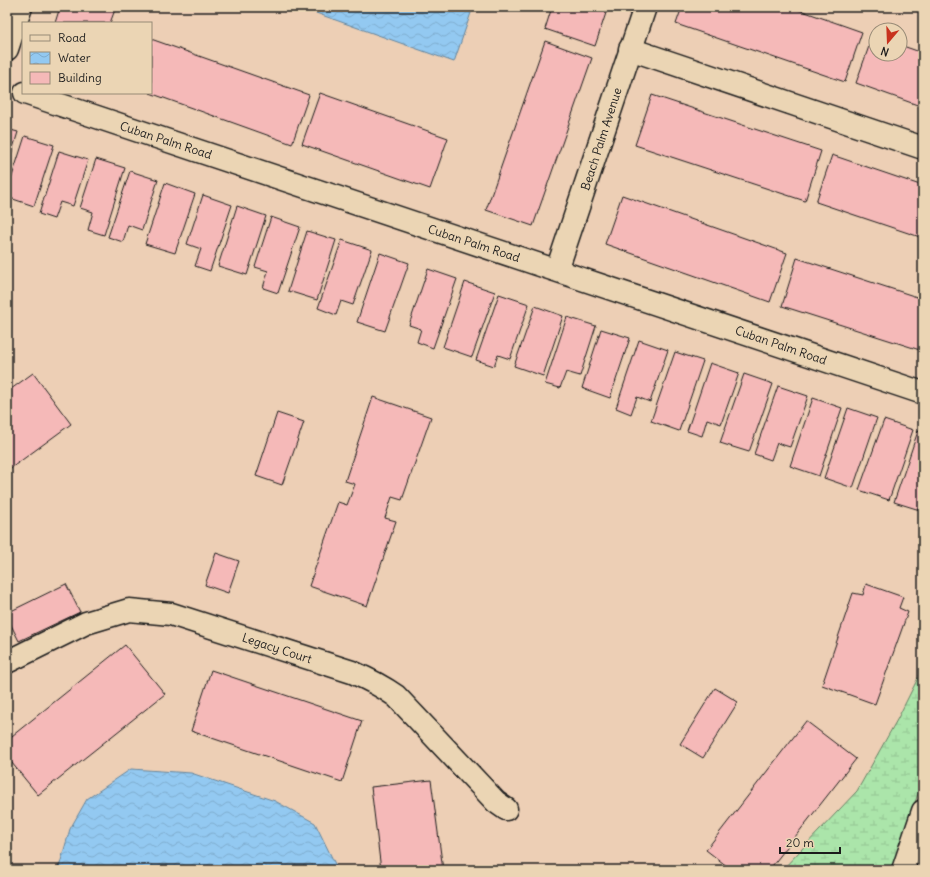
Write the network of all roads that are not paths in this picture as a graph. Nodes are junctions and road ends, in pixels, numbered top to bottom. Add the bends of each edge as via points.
1 (21, 7) edge
2 (645, 7) edge
3 (630, 49) junction
4 (7, 50) edge
5 (7, 87) edge
6 (22, 92) edge
7 (27, 94) edge
8 (923, 148) edge
9 (557, 270) junction
10 (923, 393) edge
11 (7, 662) edge
12 (506, 810) dead end
13 (923, 811) edge
14 (903, 870) edge

1 - 4 street
2 - 3 street, Beach Palm Avenue
3 - 8 street
3 - 9 street, Beach Palm Avenue
5 - 6 street, Cuban Palm Road
7 - 9 street, Cuban Palm Road
9 - 10 street, Cuban Palm Road
11 - 12 street, Legacy Court via 86,623 129,610 171,614 352,672 386,688
13 - 14 street

